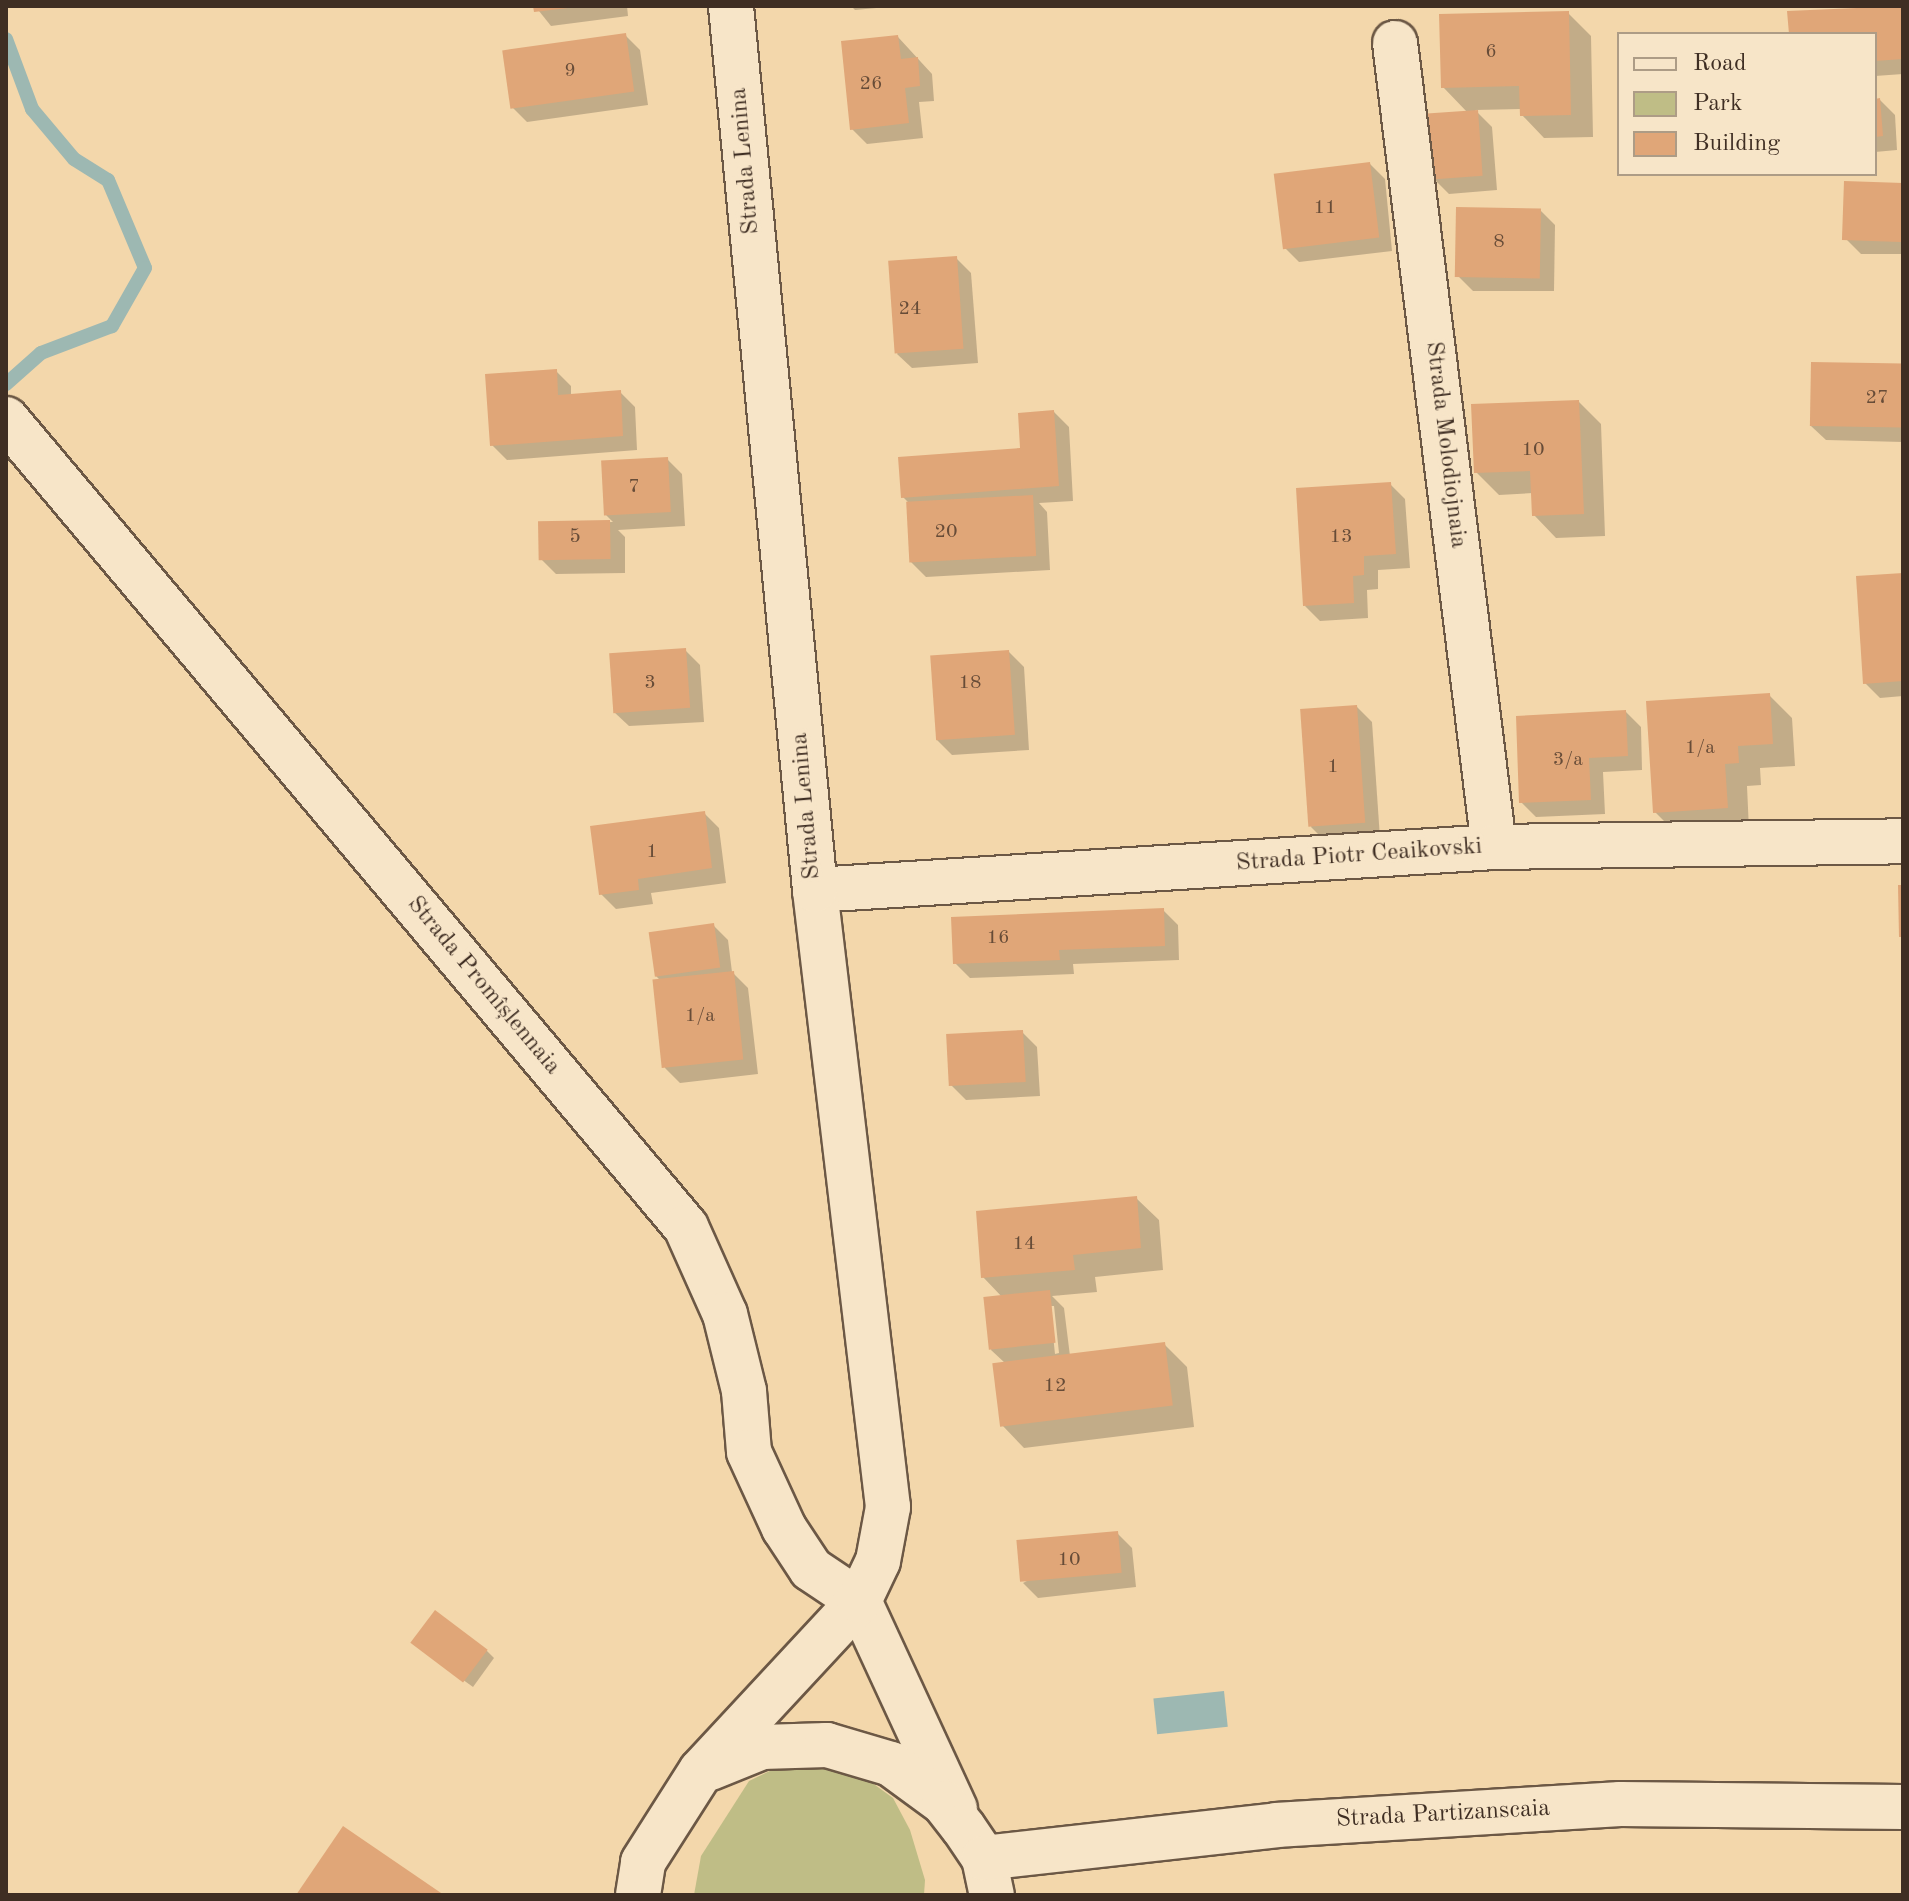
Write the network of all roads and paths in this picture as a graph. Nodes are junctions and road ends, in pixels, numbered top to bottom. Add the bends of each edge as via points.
1 (731, 6) edge
2 (1395, 43) dead end
3 (19, 434) edge
4 (1903, 841) edge
5 (1494, 847) junction
6 (815, 890) junction
7 (859, 1601) junction
8 (701, 1771) junction
9 (1903, 1807) edge
10 (980, 1860) edge
11 (638, 1895) edge

1 - 6 street, Strada Lenina
2 - 5 street, Strada Molodiojnaia
3 - 7 street, Strada Promîșlennaia via 686,1227 725,1314 744,1391 749,1452 784,1528 811,1569
4 - 5 street, Strada Piotr Ceaikovski
5 - 6 street, Strada Piotr Ceaikovski
6 - 7 street, Strada Lenina via 888,1507 878,1561
7 - 8 street, Strada Lenina
7 - 10 street
8 - 10 street via 762,1747 827,1745 891,1764 944,1803
8 - 11 street, Strada Lenina via 643,1862
9 - 10 street, Strada Partizanscaia via 1620,1804 1276,1825

